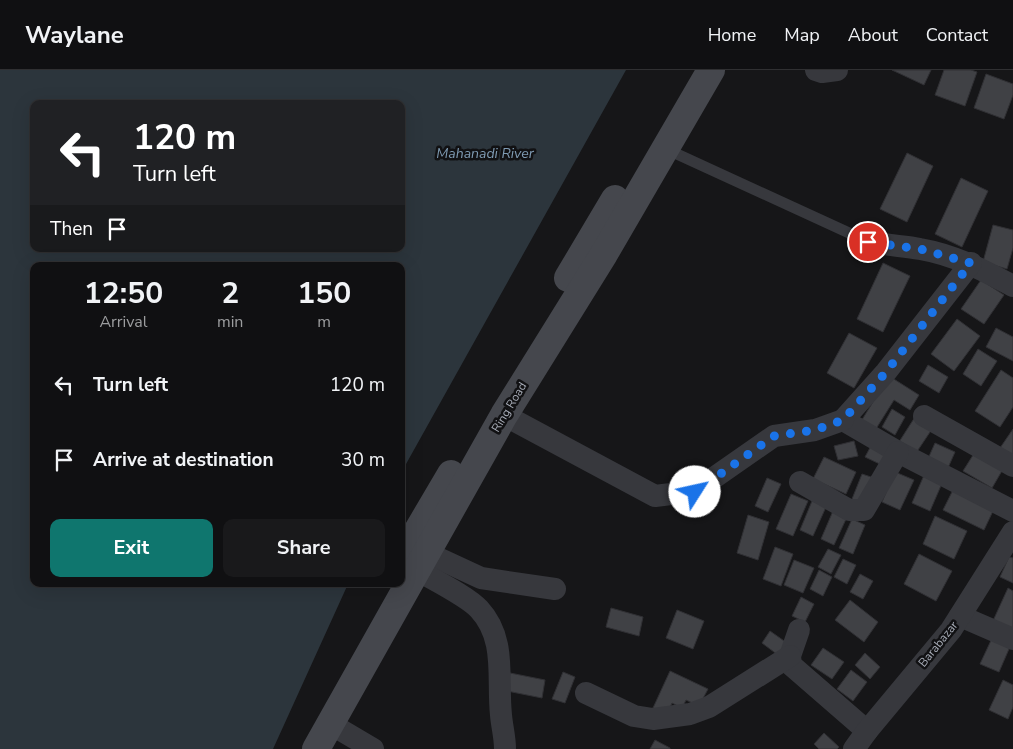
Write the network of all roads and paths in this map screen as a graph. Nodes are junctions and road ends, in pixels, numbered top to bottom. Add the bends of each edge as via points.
1 (690, 70) edge
2 (711, 70) edge
3 (816, 70) edge
4 (837, 70) edge
5 (666, 149) junction
6 (860, 238) joint
7 (971, 263) junction
8 (1013, 286) edge
9 (504, 415) junction
10 (924, 416) dead end
11 (843, 420) junction
12 (898, 452) junction
13 (1013, 466) edge
14 (800, 482) dead end
15 (1013, 512) edge
16 (1013, 532) edge
17 (415, 561) edge
18 (405, 580) edge
19 (386, 587) edge
20 (401, 587) edge
21 (555, 589) dead end
22 (960, 616) junction
23 (799, 630) dead end
24 (1013, 639) edge
25 (790, 656) junction
26 (586, 692) dead end
27 (329, 723) junction
28 (867, 731) junction
29 (296, 749) edge
30 (316, 749) edge
31 (373, 749) edge
32 (505, 749) edge
33 (854, 749) edge

1 - 17 street, Ring Road
2 - 5 street, Ring Road
3 - 4 street
5 - 6 lane
5 - 9 street, Ring Road
6 - 7 street
7 - 8 street
7 - 11 street via 886,372
9 - 11 street via 655,496 695,492 774,436 815,430
9 - 17 street, Ring Road
10 - 13 street
11 - 12 street
12 - 14 street via 864,510 850,510
12 - 15 street
16 - 22 street, Barabazar
17 - 18 street, Ring Road
17 - 21 street via 481,578
17 - 32 street via 478,607 489,621 501,668
19 - 29 street
20 - 27 street, Ring Road
22 - 24 street
22 - 28 street, Barabazar
23 - 25 street
25 - 26 street via 709,707 690,714 653,718 634,716
25 - 28 street via 791,664 800,674
27 - 30 street, Ring Road
27 - 31 street
28 - 33 street, Barabazar

